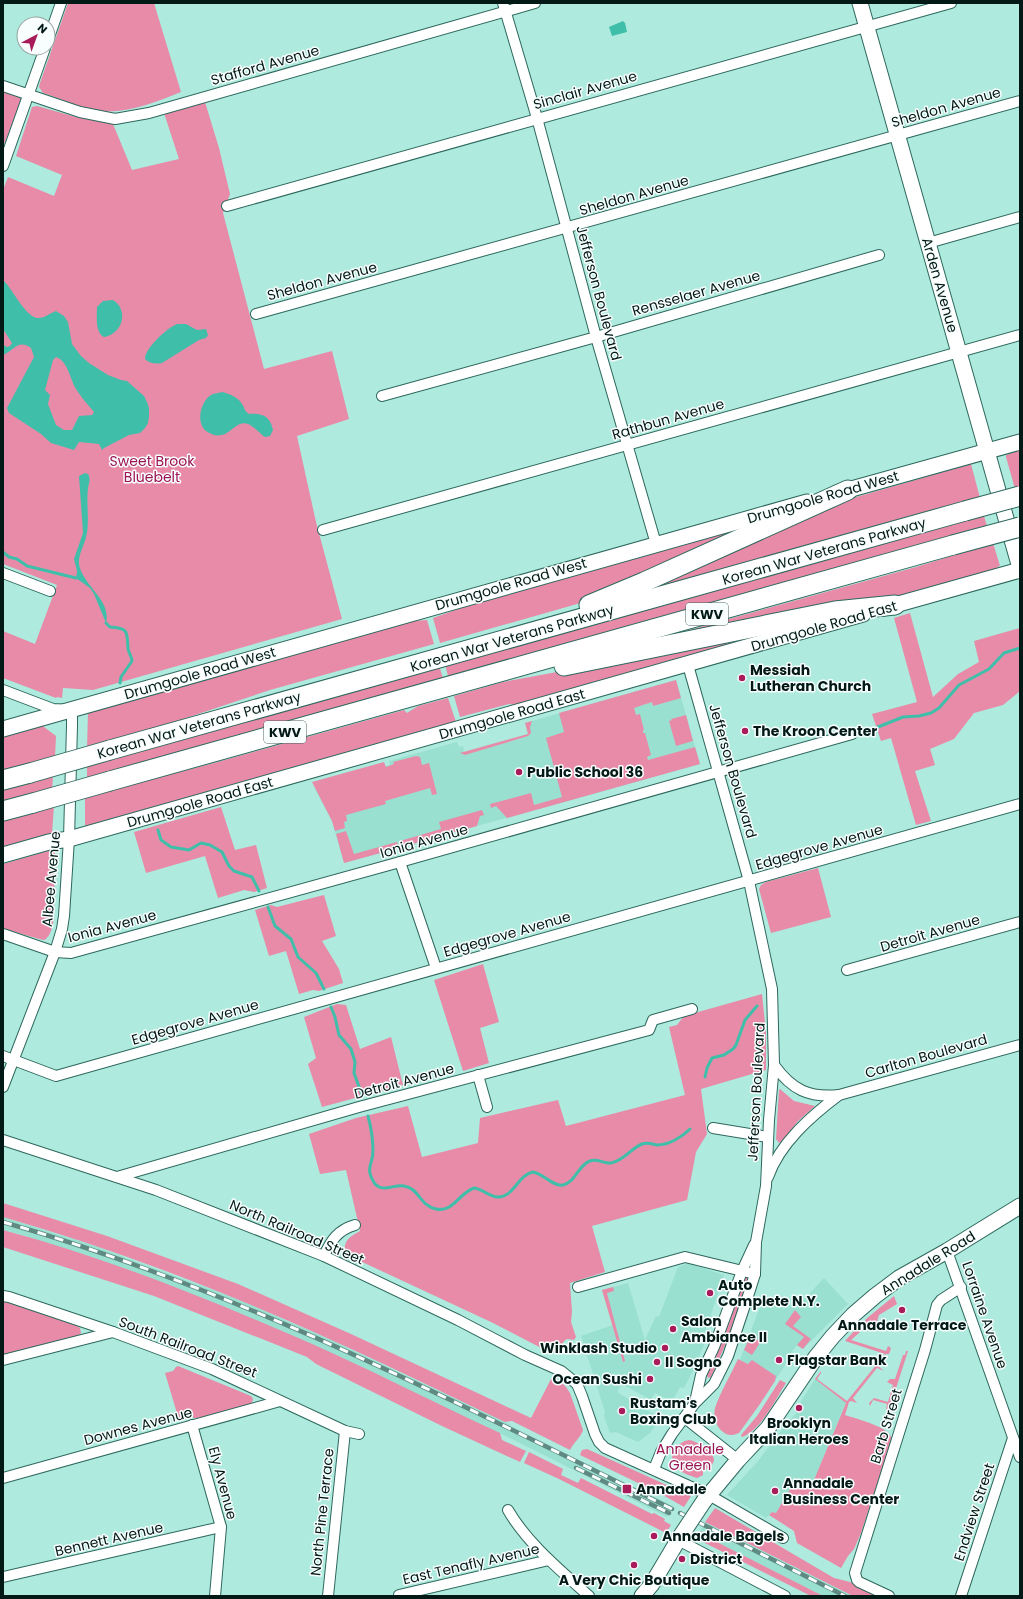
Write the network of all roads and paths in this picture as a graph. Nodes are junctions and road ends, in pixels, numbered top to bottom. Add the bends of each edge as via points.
1 (61, 3) edge
2 (535, 3) edge
3 (860, 3) edge
4 (951, 3) edge
5 (504, 7) edge
6 (56, 17) edge
7 (866, 26) junction
8 (42, 56) edge
9 (3, 86) edge
10 (29, 96) junction
11 (1020, 101) edge
12 (537, 118) junction
13 (898, 135) junction
14 (3, 166) edge
15 (227, 206) dead end
16 (1020, 217) edge
17 (566, 228) junction
18 (928, 242) junction
19 (879, 255) dead end
20 (256, 314) dead end
21 (1020, 335) edge
22 (596, 337) junction
23 (959, 352) junction
24 (382, 396) dead end
25 (1020, 442) edge
26 (627, 445) junction
27 (987, 451) junction
28 (848, 490) junction
29 (1020, 496) edge
30 (1020, 527) edge
31 (323, 530) dead end
32 (656, 544) junction
33 (1020, 569) edge
34 (3, 573) edge
35 (50, 591) dead end
36 (894, 605) junction
37 (542, 630) junction
38 (688, 665) junction
39 (460, 683) junction
40 (3, 690) edge
41 (72, 710) junction
42 (3, 729) edge
43 (852, 734) dead end
44 (719, 772) junction
45 (3, 780) edge
46 (1020, 804) edge
47 (3, 811) edge
48 (69, 839) junction
49 (3, 855) edge
50 (400, 862) junction
51 (749, 881) junction
52 (1020, 922) edge
53 (3, 934) edge
54 (55, 952) junction
55 (436, 968) junction
56 (847, 970) dead end
57 (692, 1009) dead end
58 (1020, 1044) edge
59 (3, 1056) edge
60 (14, 1060) junction
61 (774, 1065) junction
62 (478, 1075) junction
63 (3, 1087) edge
64 (839, 1095) junction
65 (487, 1107) dead end
66 (713, 1128) dead end
67 (768, 1137) junction
68 (3, 1140) edge
69 (118, 1177) junction
70 (766, 1186) junction
71 (1020, 1206) edge
72 (355, 1225) dead end
73 (756, 1242) junction
74 (947, 1251) junction
75 (324, 1256) junction
76 (742, 1271) junction
77 (755, 1274) junction
78 (961, 1287) junction
79 (578, 1288) dead end
80 (3, 1296) edge
81 (113, 1332) junction
82 (3, 1360) edge
83 (280, 1401) junction
84 (695, 1403) junction
85 (685, 1418) junction
86 (192, 1425) junction
87 (345, 1431) junction
88 (359, 1434) dead end
89 (1013, 1438) junction
90 (1020, 1457) edge
91 (738, 1460) junction
92 (654, 1470) junction
93 (3, 1478) edge
94 (707, 1498) junction
95 (508, 1510) dead end
96 (221, 1527) junction
97 (679, 1538) junction
98 (782, 1538) dead end
99 (549, 1560) junction
100 (3, 1577) edge
101 (399, 1595) edge
102 (215, 1596) edge
103 (328, 1596) edge
104 (589, 1596) edge
105 (642, 1596) edge
106 (785, 1596) edge
107 (889, 1596) edge
108 (962, 1596) edge

1 - 6 street
2 - 5 street, Stafford Avenue
3 - 7 main road, Arden Avenue
4 - 7 street, Sinclair Avenue
5 - 10 street, Stafford Avenue via 149,113 115,118 80,112
5 - 12 street, Jefferson Boulevard
7 - 12 street, Sinclair Avenue
7 - 13 main road, Arden Avenue
8 - 10 street
9 - 10 street, Stafford Avenue
10 - 14 street
11 - 13 street, Sheldon Avenue
12 - 15 street, Sinclair Avenue
12 - 17 street, Jefferson Boulevard
13 - 17 street, Sheldon Avenue
13 - 18 main road, Arden Avenue
16 - 18 street
17 - 20 street, Sheldon Avenue
17 - 22 street, Jefferson Boulevard
18 - 23 main road, Arden Avenue
19 - 22 street, Rensselaer Avenue
21 - 23 street, Rathbun Avenue
22 - 24 street, Rensselaer Avenue
22 - 26 street, Jefferson Boulevard
23 - 26 street, Rathbun Avenue
23 - 27 main road, Arden Avenue
25 - 27 main road, Drumgoole Road West
26 - 31 street, Rathbun Avenue
26 - 32 street, Jefferson Boulevard
27 - 28 main road, Drumgoole Road West
27 - 33 main road, Arden Avenue
28 - 32 main road, Drumgoole Road West
28 - 37 highway via 637,586 572,612
29 - 37 highway, Korean War Veterans Parkway / KWV, bridge
30 - 39 highway, Korean War Veterans Parkway / KWV, bridge
32 - 41 main road, Drumgoole Road West
33 - 36 main road, Drumgoole Road East
34 - 35 street
36 - 38 main road, Drumgoole Road East
36 - 39 highway via 835,611 525,673
37 - 45 highway, Korean War Veterans Parkway / KWV, bridge
38 - 44 street, Jefferson Boulevard
38 - 48 main road, Drumgoole Road East
39 - 47 highway, Korean War Veterans Parkway / KWV, bridge
40 - 41 street via 53,709
41 - 42 main road, Drumgoole Road West
41 - 48 street, Albee Avenue
43 - 44 street, Ionia Avenue
44 - 50 street, Ionia Avenue
44 - 51 street, Jefferson Boulevard
46 - 51 street, Edgegrove Avenue
48 - 49 main road, Drumgoole Road East
48 - 54 street, Albee Avenue via 64,916
50 - 54 street, Ionia Avenue via 71,953
50 - 55 street
51 - 55 street, Edgegrove Avenue
51 - 61 street, Jefferson Boulevard via 772,989
52 - 56 street, Detroit Avenue
53 - 54 street, Ionia Avenue
54 - 60 street, Albee Avenue
55 - 60 street, Edgegrove Avenue via 56,1076
57 - 62 street, Detroit Avenue via 653,1020 649,1030
58 - 64 street, Carlton Boulevard
59 - 60 street, Edgegrove Avenue
60 - 63 street, Albee Avenue
61 - 64 street, Carlton Boulevard via 783,1077 803,1092 820,1096
61 - 67 street, Jefferson Boulevard
62 - 65 street
62 - 69 street, Detroit Avenue
64 - 70 street, Carlton Boulevard via 796,1133 784,1148
66 - 67 street
67 - 70 street, Jefferson Boulevard
68 - 69 street, North Railroad Street
69 - 75 street, North Railroad Street
70 - 73 street, Jefferson Boulevard
71 - 74 main road, Annadale Road
72 - 75 street via 347,1227 333,1239
73 - 76 street, Jefferson Boulevard
73 - 77 street, Jefferson Boulevard
74 - 78 street, Lorraine Avenue
74 - 91 main road, Annadale Road via 899,1278 853,1315 816,1357 768,1428
75 - 92 street, North Railroad Street via 569,1376 577,1384 599,1442 605,1448
76 - 77 street
76 - 79 street via 686,1257
76 - 84 street, Jefferson Boulevard via 701,1376
77 - 84 street, Jefferson Boulevard via 728,1356 714,1384
78 - 89 street, Lorraine Avenue
78 - 107 street, Barb Street via 940,1300 937,1305 855,1572 859,1582
80 - 81 street, South Railroad Street
81 - 82 street
81 - 83 street, South Railroad Street via 212,1369
83 - 86 street, Downes Avenue
83 - 87 street, South Railroad Street
84 - 85 street, Jefferson Boulevard
85 - 91 street
85 - 92 street, Jefferson Boulevard via 661,1452
86 - 93 street, Downes Avenue
86 - 96 street, Ely Avenue
87 - 88 street, South Railroad Street
87 - 103 street, North Pine Terrace
89 - 90 street, Lorraine Avenue
89 - 108 street, Endview Street
91 - 94 main road, Annadale Road
92 - 94 street
94 - 97 main road, Annadale Road, bridge
94 - 98 street
95 - 99 street via 514,1521
96 - 100 street, Bennett Avenue
96 - 102 street, Ely Avenue
97 - 105 main road, Annadale Road
97 - 106 street
99 - 101 street, East Tenafly Avenue
99 - 104 street

